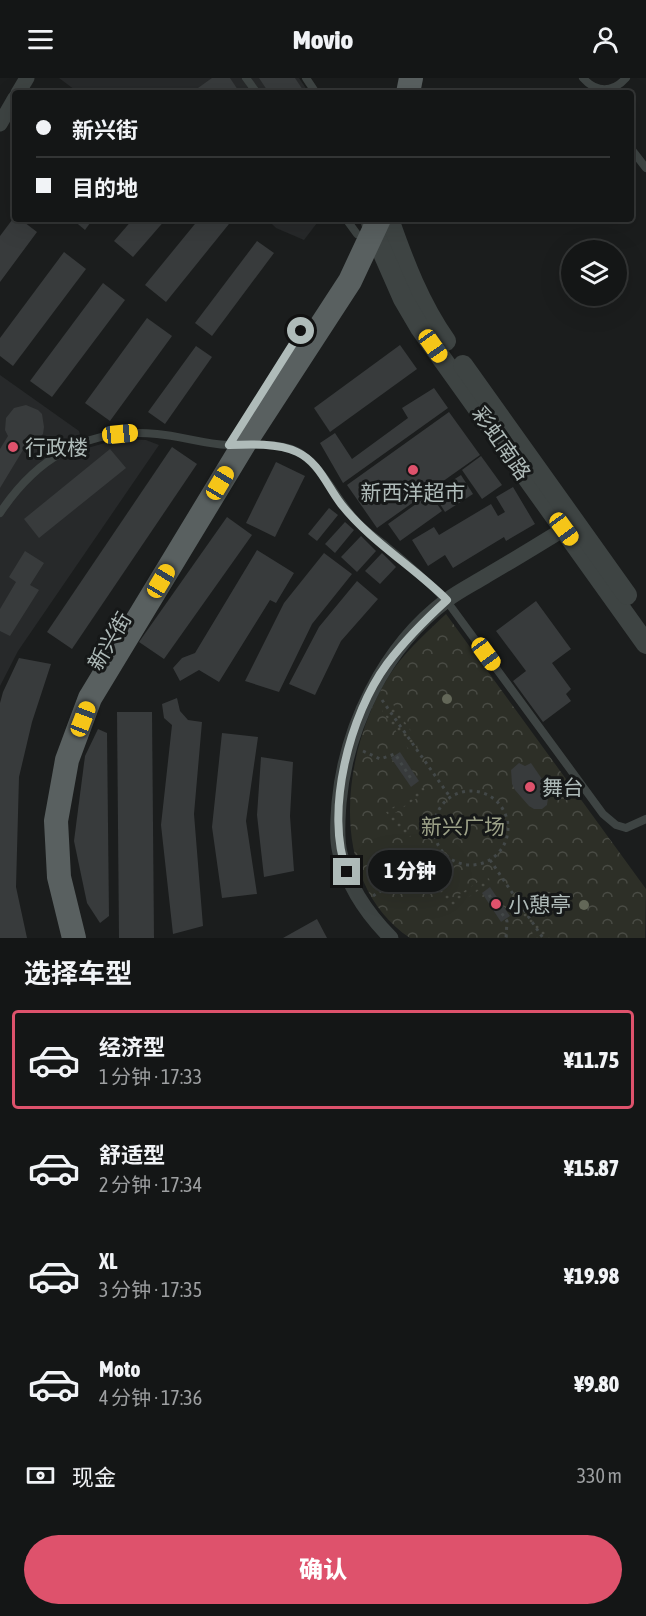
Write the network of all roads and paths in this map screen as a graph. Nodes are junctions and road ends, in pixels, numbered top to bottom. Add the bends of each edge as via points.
1 (583, 78) edge
2 (626, 78) edge
3 (592, 90) edge
4 (12, 103) edge
5 (0, 124) edge
6 (634, 153) edge
7 (646, 168) edge
8 (368, 223) edge
9 (236, 445) junction
10 (0, 513) edge
11 (564, 529) junction
12 (447, 600) junction
13 (646, 621) edge
14 (646, 644) edge
15 (378, 696) dead end
16 (350, 745) junction
17 (412, 780) dead end
18 (450, 797) junction
19 (646, 819) edge
20 (442, 851) junction
21 (489, 860) junction
22 (489, 895) dead end
23 (372, 897) dead end
24 (58, 938) edge
25 (74, 938) edge
26 (391, 938) edge
27 (506, 938) edge
28 (543, 938) edge

1 - 3 lane
2 - 3 lane via 607,90
4 - 5 street
6 - 7 lane
8 - 9 main road, 新兴街
8 - 11 street, 彩虹南路 via 420,328
8 - 13 street, 彩虹南路 via 406,267 432,322
9 - 10 lane via 137,432 102,436 63,451 42,465 25,479
9 - 12 lane via 298,452 324,477 359,524
9 - 24 main road, 新兴街 via 78,692 54,756 42,820 45,879
9 - 25 main road, 新兴街 via 90,698 67,760 56,821 59,877
11 - 12 street
11 - 14 street, 彩虹南路
12 - 16 street via 386,665 366,701
12 - 19 lane via 603,814 626,828
15 - 18 path
16 - 17 path via 380,759 393,753
16 - 26 street via 342,773 340,853 354,890
18 - 20 path via 434,821
18 - 21 path via 468,790 478,791 501,806 508,835
20 - 21 path via 469,865
20 - 23 path
21 - 28 path
22 - 27 path via 507,921

